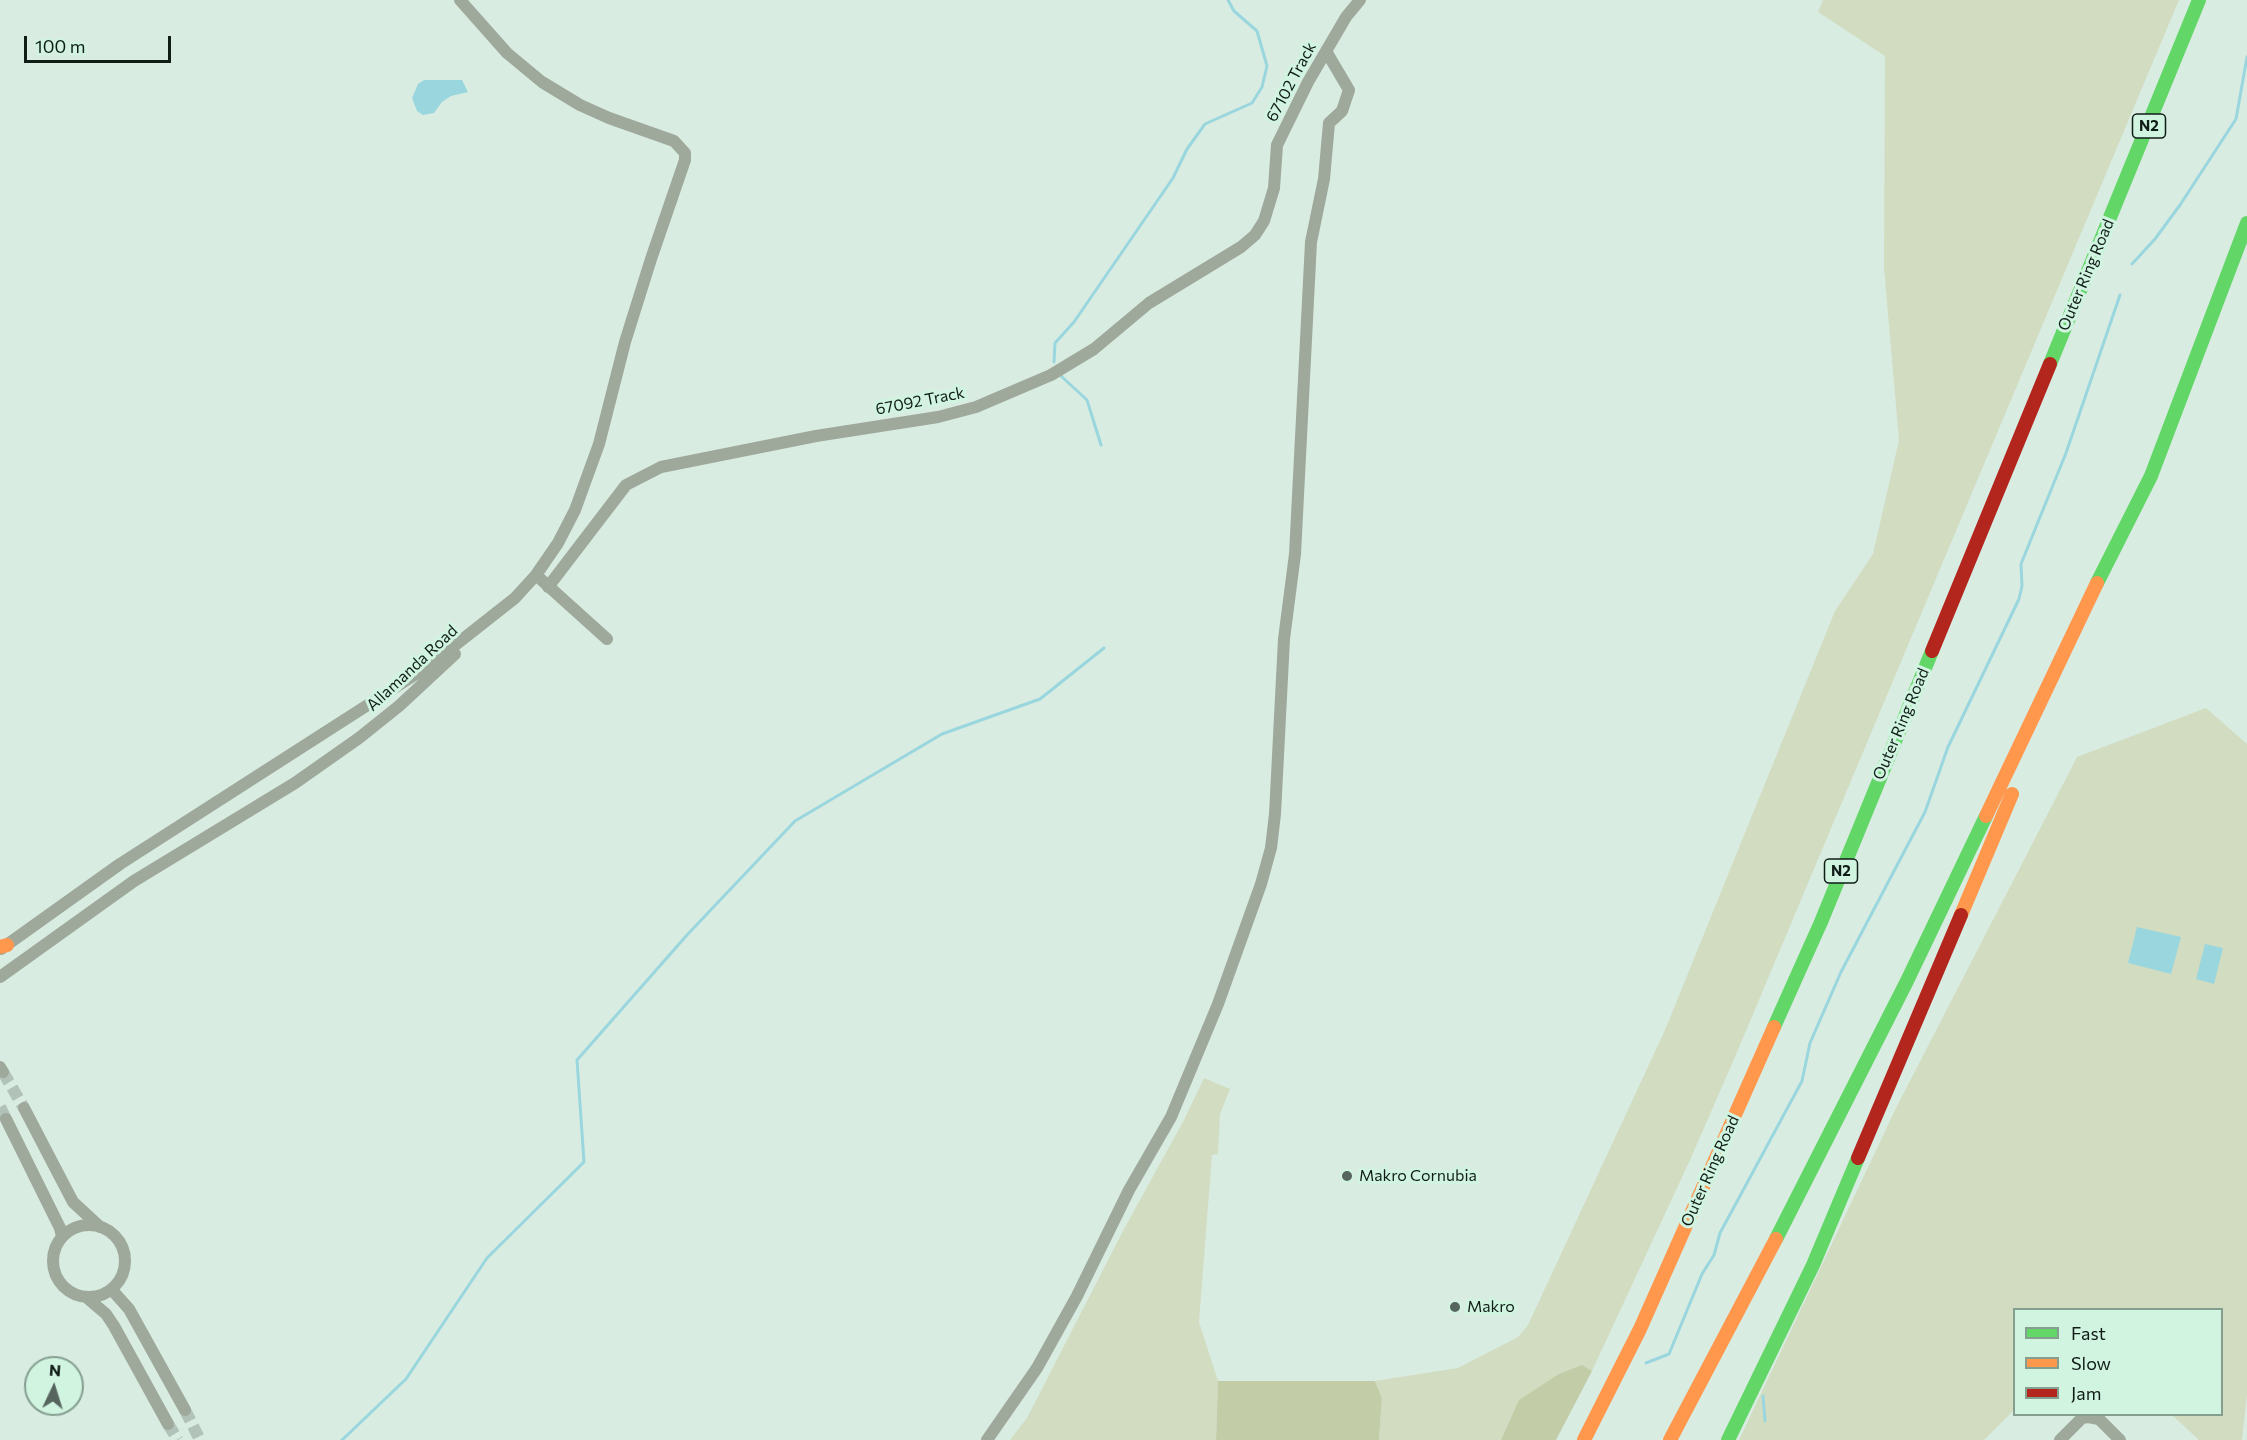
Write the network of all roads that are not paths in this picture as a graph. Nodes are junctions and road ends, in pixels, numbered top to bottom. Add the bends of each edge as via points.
1 (460, 0) edge
2 (1360, 0) edge
3 (2199, 0) edge
4 (1326, 51) junction
5 (1274, 188) joint
6 (2247, 223) edge
7 (536, 575) junction
8 (549, 587) junction
9 (482, 625) junction
10 (607, 639) dead end
11 (2049, 683) junction
12 (2, 947) edge
13 (0, 977) edge
14 (24, 1108) tunnel mouth
15 (6, 1119) dead end
16 (100, 1227) junction
17 (62, 1237) junction
18 (112, 1290) junction
19 (86, 1297) junction
20 (185, 1410) tunnel mouth
21 (168, 1424) tunnel mouth
22 (987, 1440) edge
23 (1584, 1440) edge
24 (1670, 1440) edge
25 (1728, 1440) edge
26 (2060, 1440) edge
27 (2120, 1440) edge

1 - 7 street via 507,53 542,82 609,118 674,141 685,153 589,476 558,543
2 - 4 street, 67102 Track
3 - 23 highway, Outer Ring Road / N2 via 1821,922 1640,1329
4 - 5 street, 67102 Track via 1277,145
4 - 22 street via 1349,90 1342,111 1329,123 1324,179 1311,242 1295,554 1284,639 1275,814 1261,885 1171,1117 1037,1368
5 - 8 street, 67092 Track via 1264,221 1241,247 1149,303 1094,349 1051,375 976,407 938,417 661,467 626,485
6 - 11 highway via 2151,476
7 - 8 street
7 - 9 street
8 - 10 street
9 - 12 street, Allamanda Road via 423,670 120,864
9 - 13 street, Allamanda Road via 447,662 359,738 295,783 134,881
11 - 24 highway via 1907,981 1766,1261
11 - 25 highway via 2042,721 1945,955 1813,1264
14 - 16 street via 73,1202
15 - 17 street
16 - 17 street via 77,1227
16 - 18 street via 115,1235 125,1253 124,1273
17 - 19 street via 53,1255 55,1274 67,1289
18 - 19 street
18 - 20 street via 129,1309
19 - 21 street via 114,1326
26 - 27 street via 2082,1418 2088,1417 2099,1419

